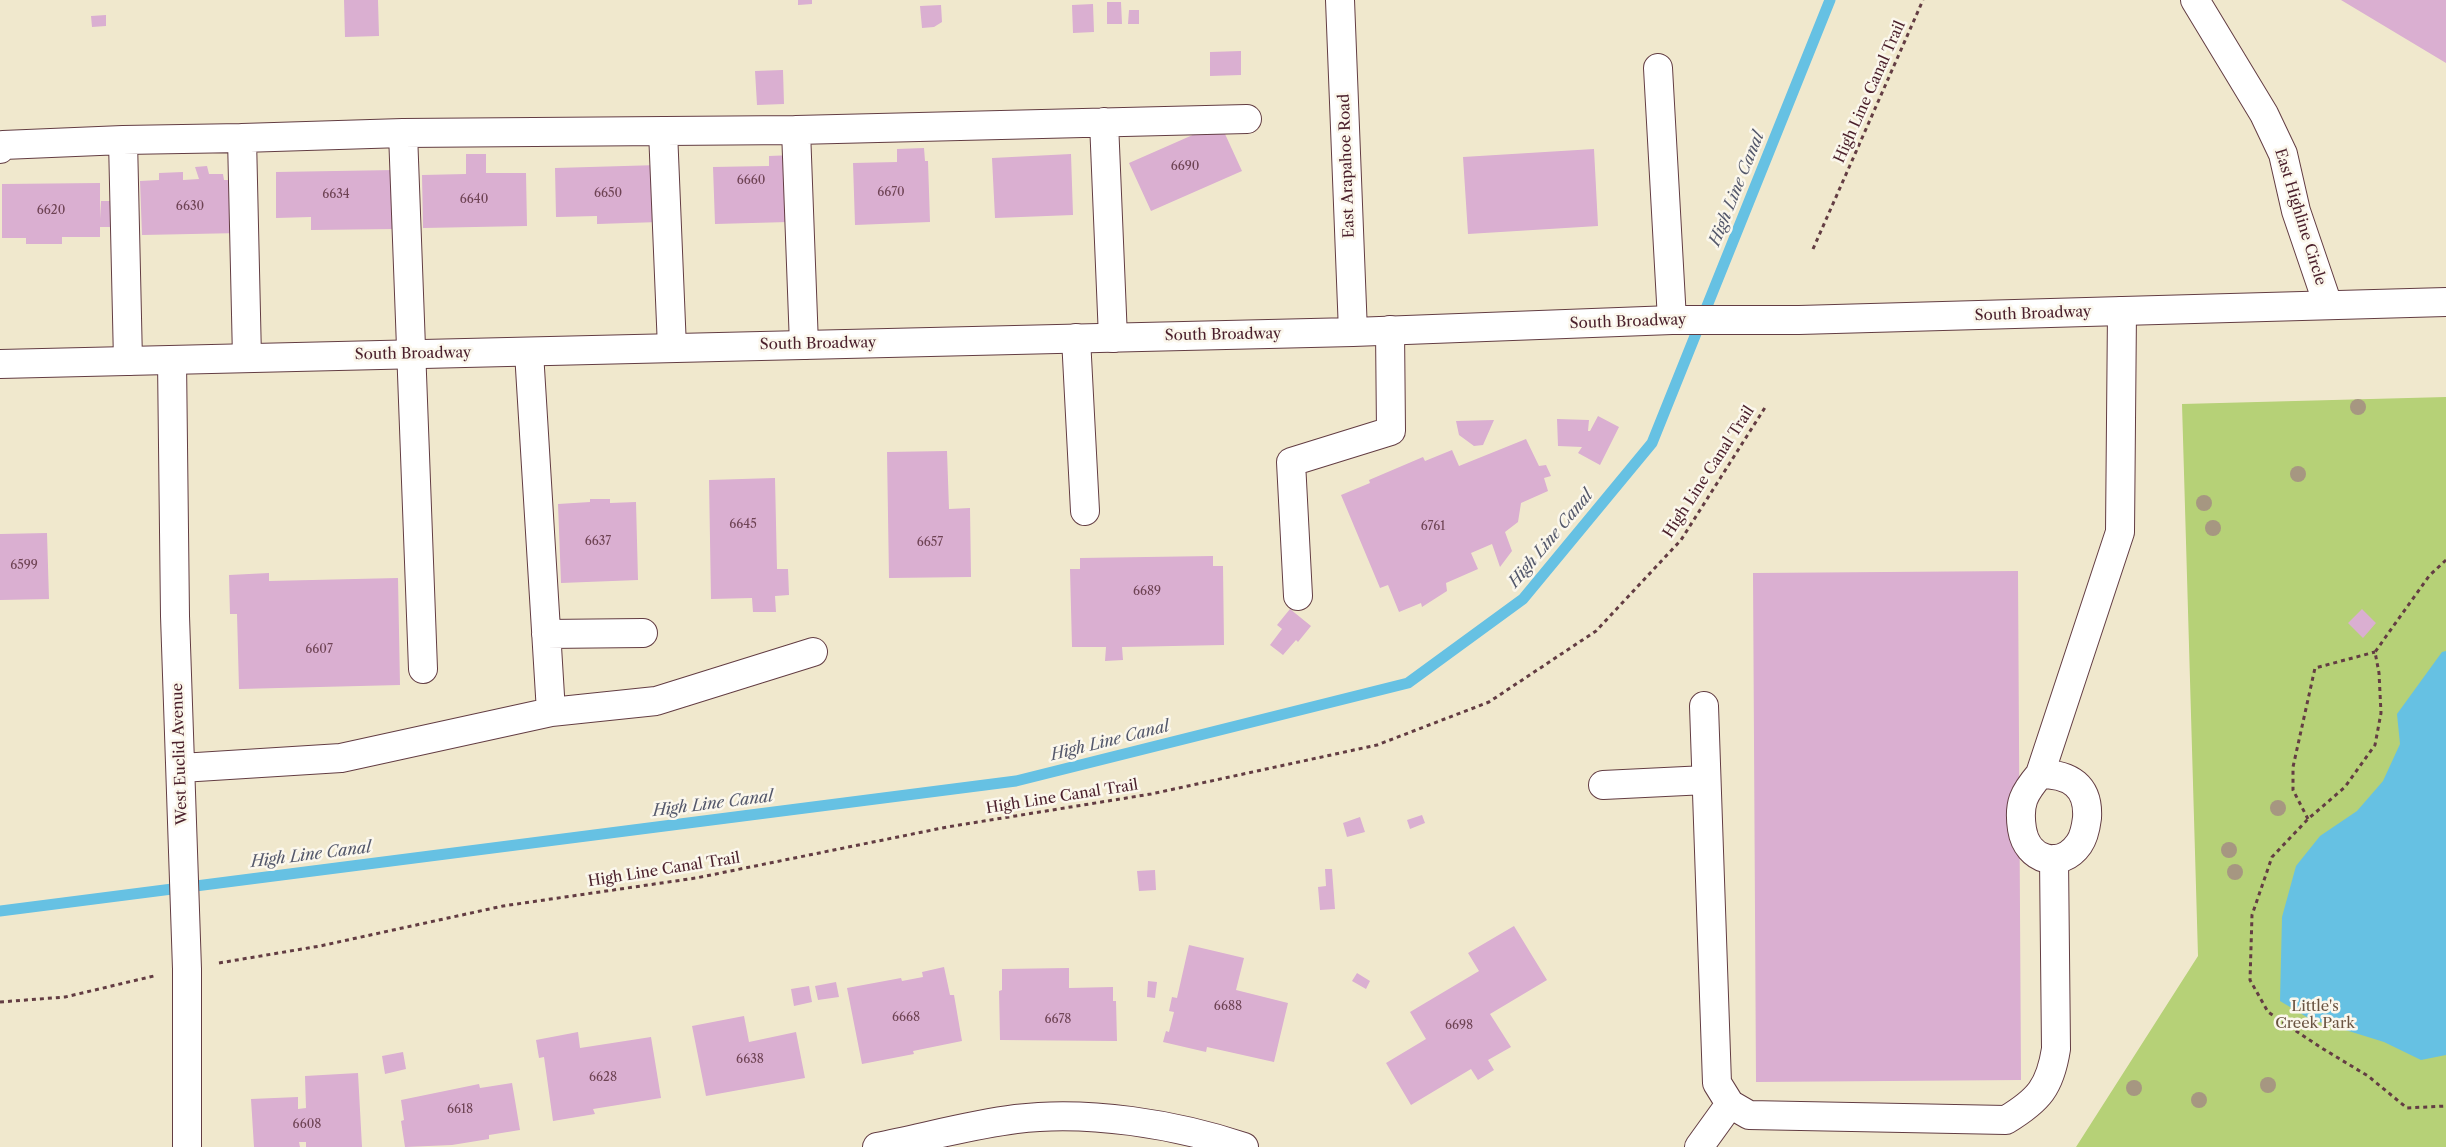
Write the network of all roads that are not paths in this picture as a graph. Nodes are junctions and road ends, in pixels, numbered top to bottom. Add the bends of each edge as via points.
1 (1340, 0) edge
2 (2195, 0) edge
3 (1658, 68) dead end
4 (1247, 119) dead end
5 (1104, 122) junction
6 (796, 130) junction
7 (663, 131) junction
8 (403, 133) junction
9 (242, 138) junction
10 (123, 140) junction
11 (0, 150) edge
12 (2446, 302) edge
13 (2328, 305) junction
14 (2122, 311) junction
15 (1672, 320) junction
16 (1390, 330) junction
17 (1354, 332) junction
18 (1076, 338) junction
19 (1113, 338) junction
20 (804, 345) junction
21 (672, 348) junction
22 (529, 352) junction
23 (410, 354) junction
24 (247, 358) junction
25 (172, 360) junction
26 (128, 361) junction
27 (0, 364) edge
28 (1085, 511) dead end
29 (1298, 596) dead end
30 (643, 633) dead end
31 (546, 634) junction
32 (813, 652) dead end
33 (423, 669) dead end
34 (1704, 706) dead end
35 (551, 712) junction
36 (181, 768) junction
37 (2040, 774) junction
38 (1706, 780) junction
39 (1603, 785) dead end
40 (2054, 859) junction
41 (1730, 1104) junction
42 (1229, 1144) edge
43 (187, 1147) edge
44 (878, 1147) edge
45 (1699, 1147) edge

1 - 17 main road, East Arapahoe Road
2 - 13 main road, East Highline Circle via 2264,114 2283,154 2296,211
3 - 15 main road
4 - 5 main road
5 - 6 main road
5 - 19 main road
6 - 7 main road
6 - 20 main road
7 - 8 main road
7 - 21 main road
8 - 9 main road
8 - 23 main road
9 - 10 main road
9 - 24 main road
10 - 11 main road via 3,145
10 - 26 main road
12 - 13 main road, South Broadway
13 - 14 main road, South Broadway
14 - 15 main road, South Broadway via 1799,320
14 - 37 main road via 2120,532
15 - 16 main road, South Broadway
16 - 17 main road, South Broadway
16 - 29 main road via 1391,431 1291,462
17 - 19 main road, South Broadway
18 - 19 main road, South Broadway
18 - 20 main road, South Broadway
18 - 28 main road
20 - 21 main road, South Broadway
21 - 22 main road, South Broadway
22 - 23 main road, South Broadway
22 - 31 main road
23 - 24 main road, South Broadway
23 - 33 main road
24 - 25 main road, South Broadway
25 - 26 main road, South Broadway
25 - 36 main road, West Euclid Avenue via 175,616
26 - 27 main road, South Broadway
30 - 31 main road
31 - 35 main road
32 - 35 main road via 656,701
34 - 38 main road
35 - 36 main road via 341,758
36 - 43 main road, West Euclid Avenue
37 - 40 main road via 2025,792 2020,816 2024,842 2036,856
37 - 40 main road via 2055,774 2069,779 2081,788 2088,807 2086,826 2079,844
38 - 39 main road
38 - 41 main road via 1717,1083
40 - 41 main road via 2056,1049 2052,1072 2042,1092 2023,1110 2006,1120 1749,1115
41 - 45 main road
42 - 44 main road via 1150,1124 1077,1117 1016,1119

